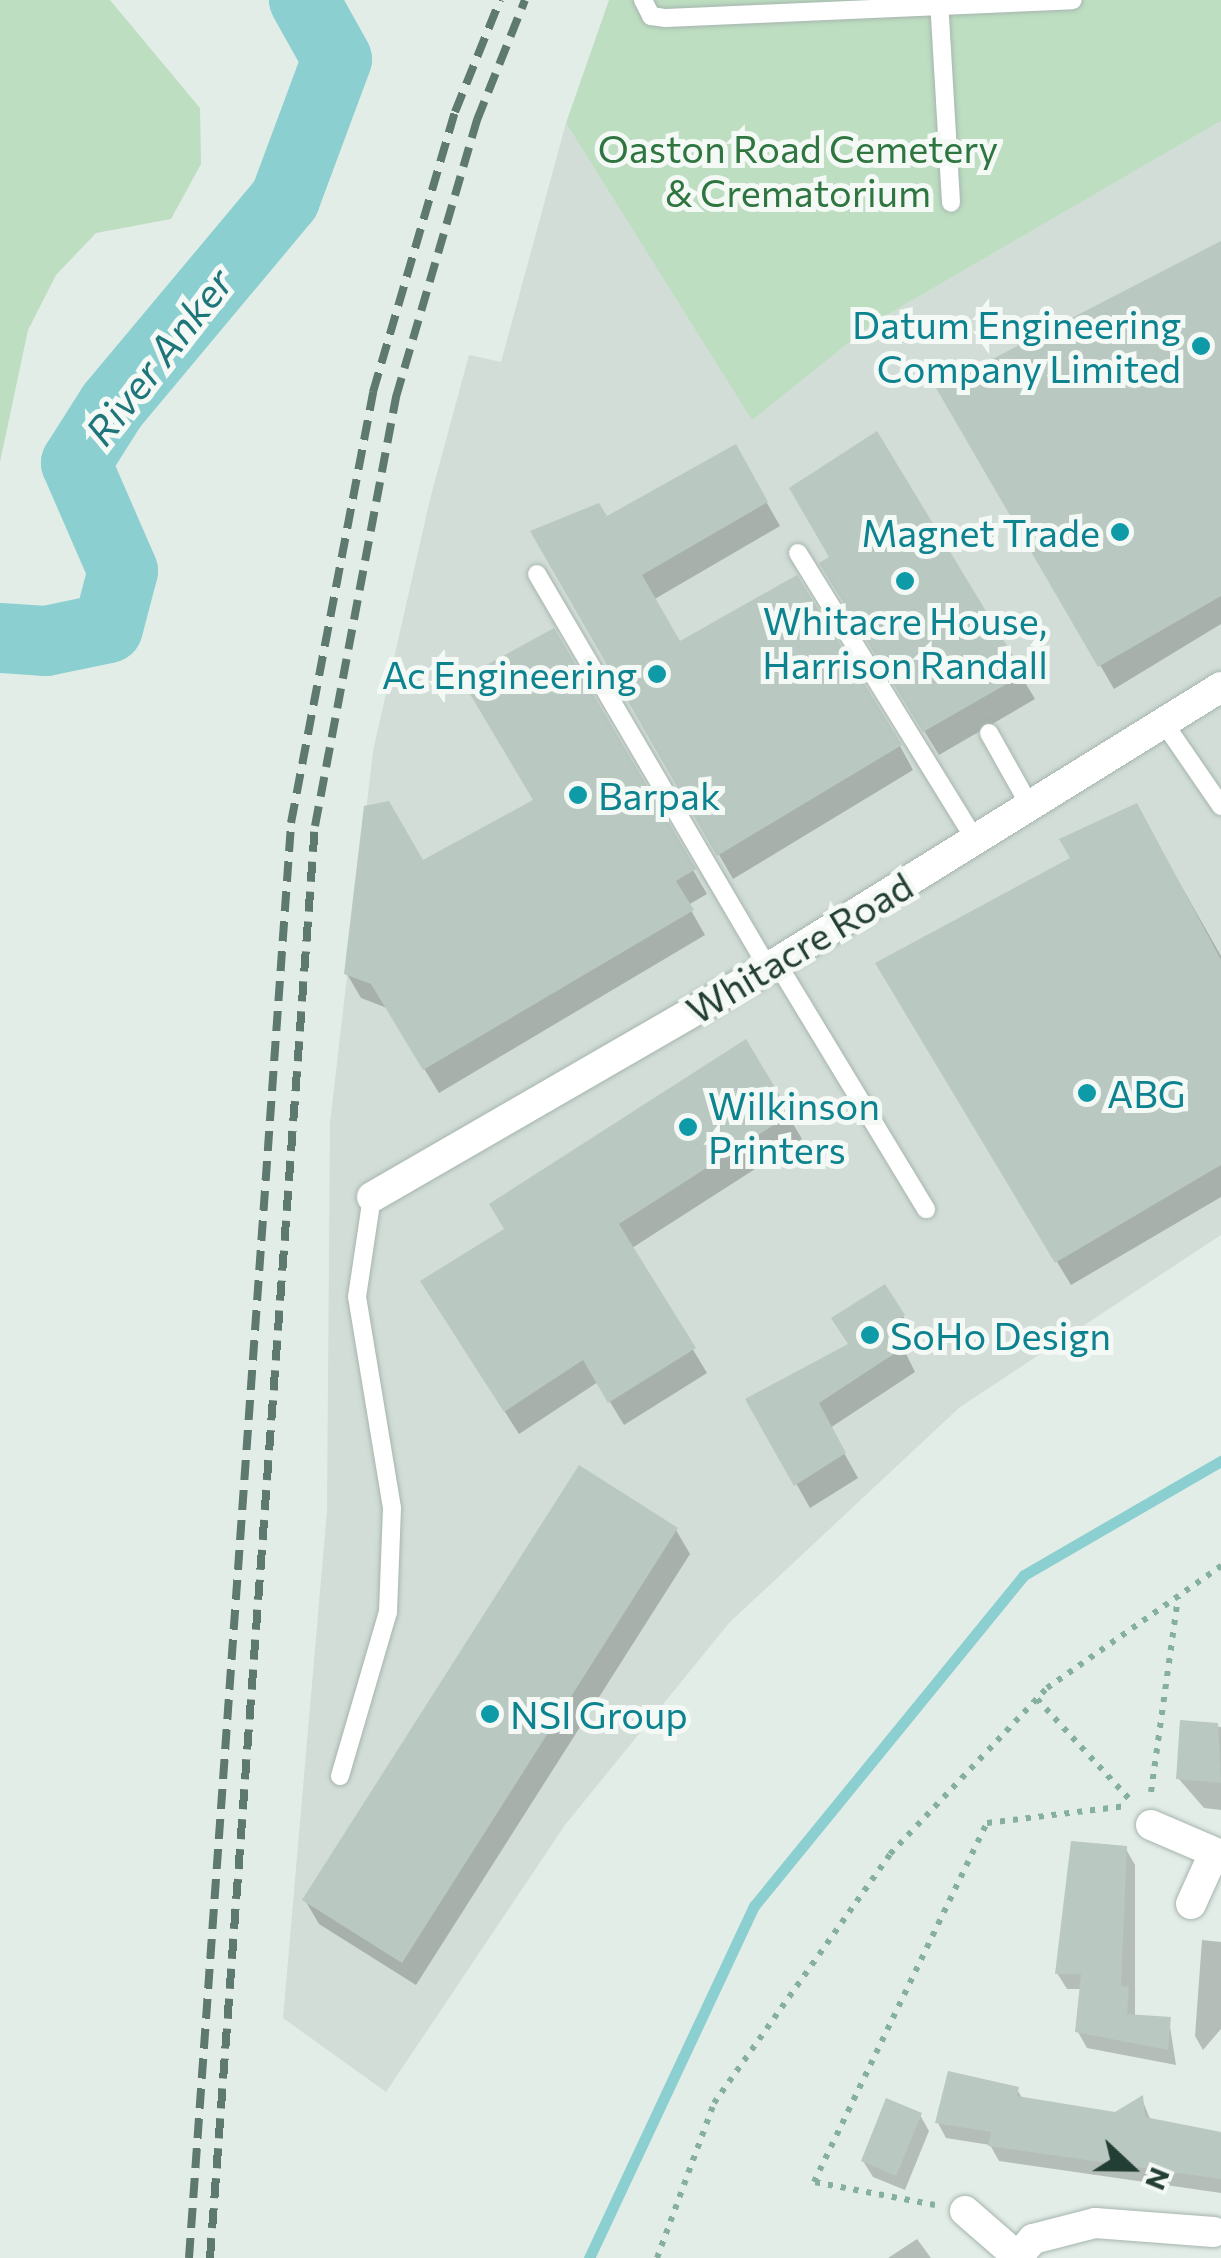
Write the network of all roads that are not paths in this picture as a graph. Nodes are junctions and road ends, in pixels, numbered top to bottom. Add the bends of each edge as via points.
1 (644, 0) edge
2 (1073, 0) edge
3 (939, 2) edge
4 (952, 203) dead end
5 (798, 553) dead end
6 (537, 574) dead end
7 (1221, 688) edge
8 (1164, 723) junction
9 (989, 733) dead end
10 (1030, 806) junction
11 (1221, 806) edge
12 (975, 840) junction
13 (772, 966) junction
14 (372, 1197) joint
15 (926, 1209) dead end
16 (340, 1776) dead end
17 (1144, 1816) road end
18 (1218, 1854) edge
19 (1190, 1904) dead end
20 (966, 2211) road end
21 (1218, 2232) edge
22 (1020, 2256) edge

1 - 3 lane via 651,16 666,18
2 - 3 lane
3 - 4 lane
5 - 12 lane
6 - 13 lane
7 - 8 street, Whitacre Road
8 - 10 street, Whitacre Road
8 - 11 lane
9 - 10 lane
10 - 12 street, Whitacre Road
12 - 13 street, Whitacre Road
13 - 14 street, Whitacre Road
13 - 15 lane
14 - 16 lane via 356,1297 392,1508 388,1612
17 - 18 street
18 - 19 street
20 - 22 street
21 - 22 street via 1095,2223 1033,2239

